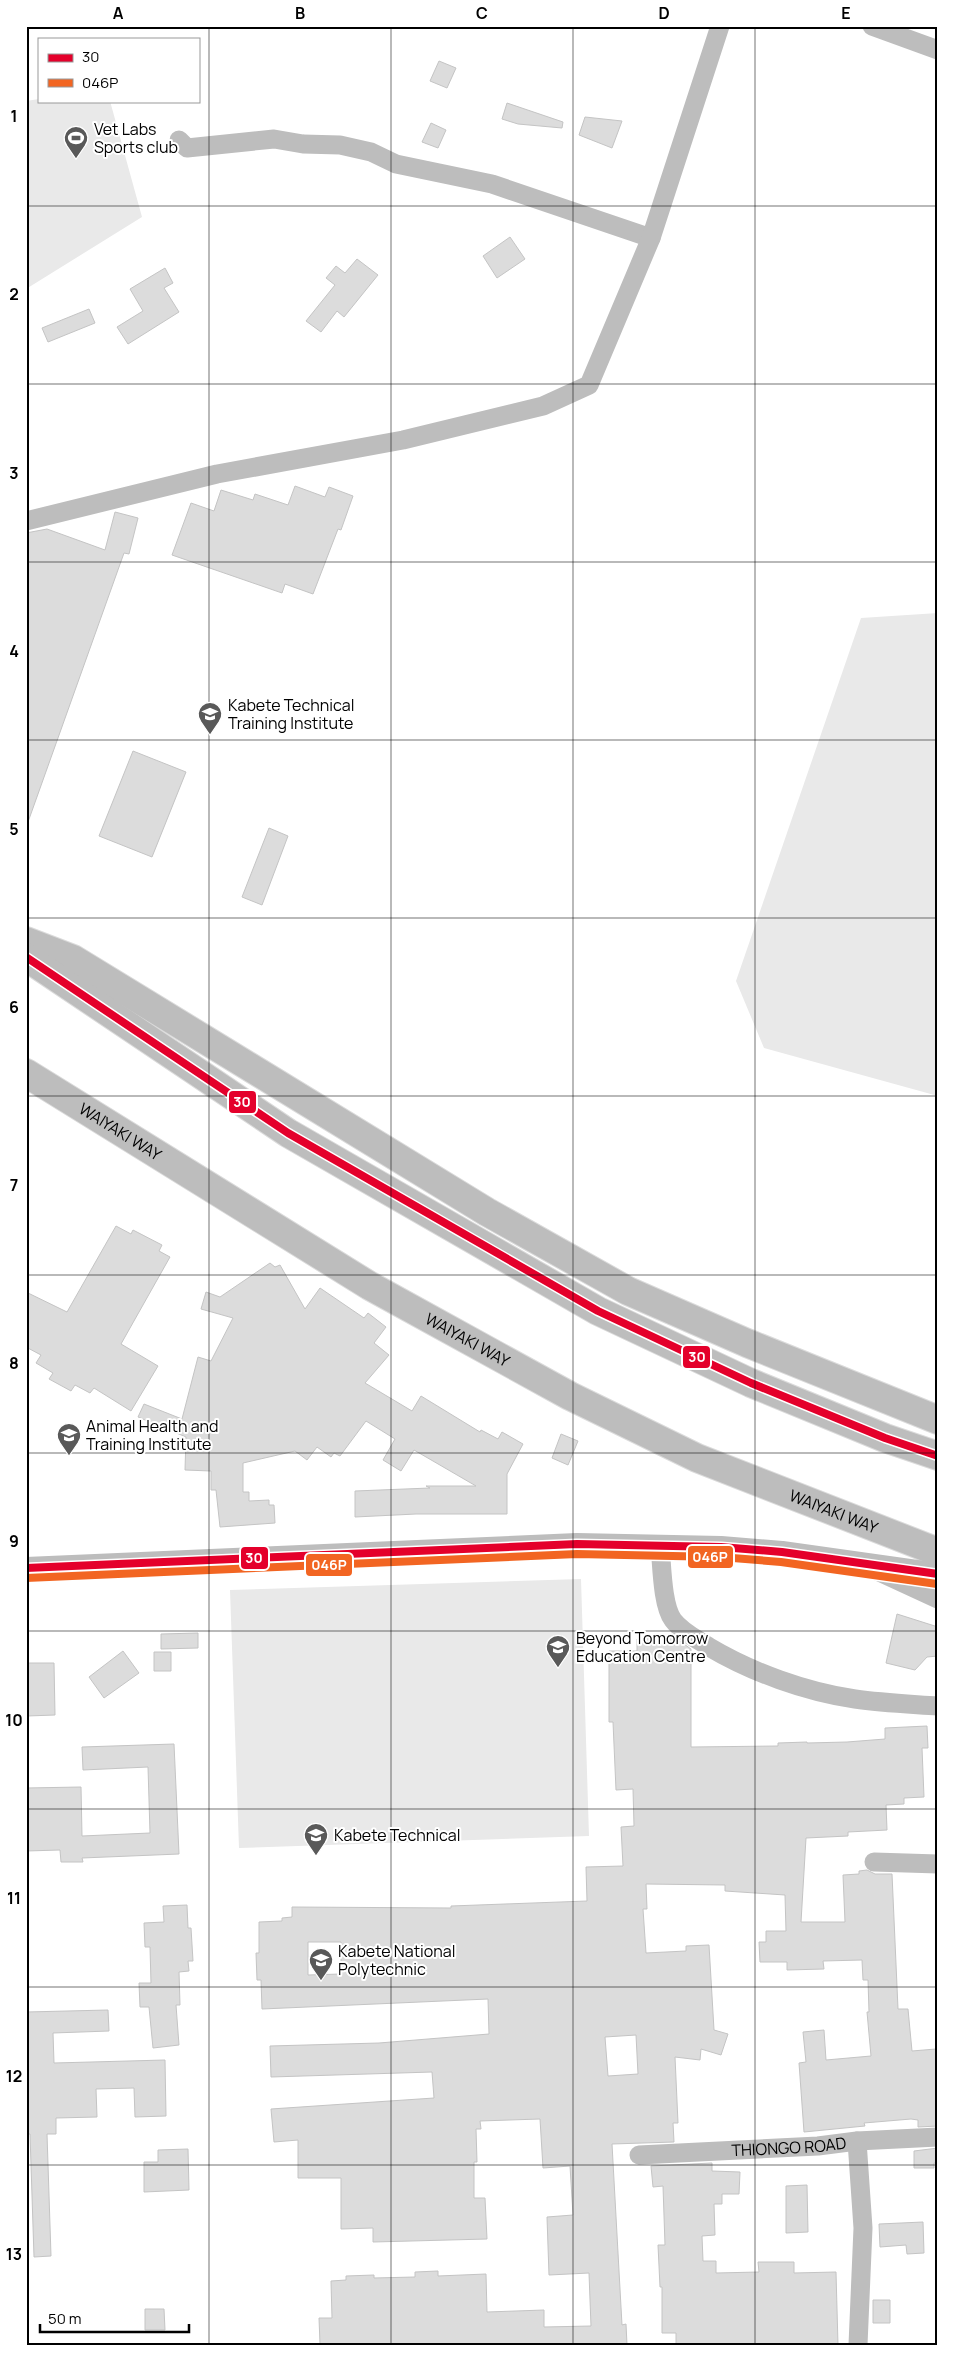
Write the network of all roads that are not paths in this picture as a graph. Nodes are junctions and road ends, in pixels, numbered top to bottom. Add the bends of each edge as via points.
1 (720, 26) edge
2 (872, 26) edge
3 (938, 50) edge
4 (178, 140) dead end
5 (651, 238) junction
6 (26, 522) edge
7 (26, 941) edge
8 (26, 958) edge
9 (26, 1073) edge
10 (938, 1420) edge
11 (938, 1456) edge
12 (660, 1546) junction
13 (938, 1552) edge
14 (859, 1563) junction
15 (26, 1568) edge
16 (938, 1574) edge
17 (938, 1598) edge
18 (938, 1706) edge
19 (874, 1862) dead end
20 (938, 1864) edge
21 (938, 2137) edge
22 (857, 2141) junction
23 (639, 2156) dead end
24 (858, 2345) edge

1 - 5 street
2 - 3 street
4 - 5 street via 186,148 274,139 340,145 370,152 396,164 492,184
5 - 6 street via 589,385 543,406 404,440 217,474
7 - 10 highway via 73,959 488,1212 628,1291
8 - 11 highway via 288,1133 598,1312 751,1383 885,1438
9 - 13 highway, WAIYAKI WAY via 370,1286 570,1396 697,1458
12 - 14 street via 782,1552
12 - 15 street via 567,1544
12 - 18 street via 667,1607 672,1620 715,1651 745,1667 822,1693
14 - 16 street
14 - 17 street
19 - 20 street
21 - 22 street, THIONGO ROAD
22 - 23 street, THIONGO ROAD
22 - 24 street via 863,2228

